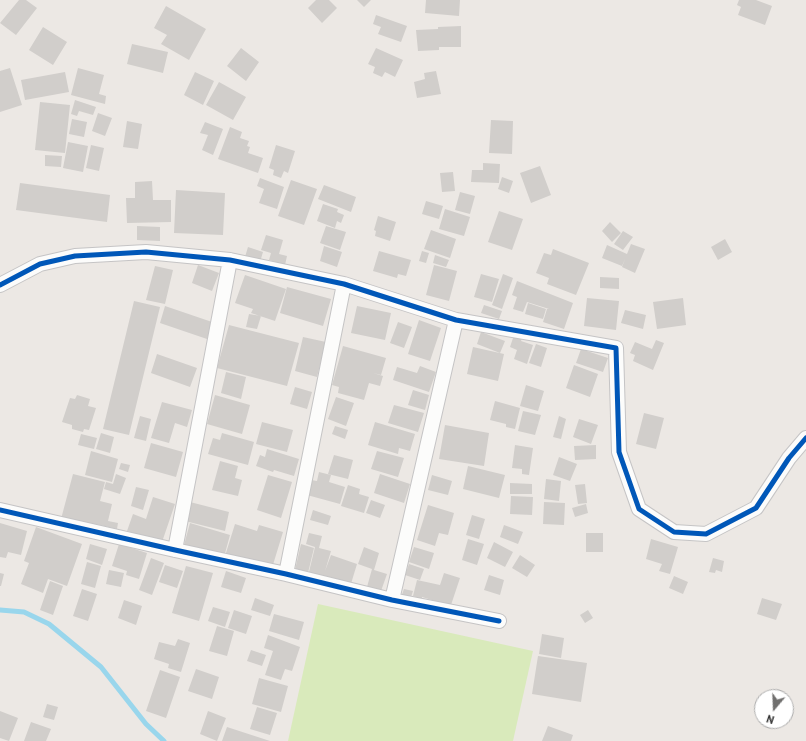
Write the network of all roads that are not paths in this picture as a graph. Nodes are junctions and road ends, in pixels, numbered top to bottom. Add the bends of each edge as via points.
1 (230, 260) junction
2 (344, 284) junction
3 (0, 285) edge
4 (456, 320) junction
5 (806, 438) edge
6 (0, 510) edge
7 (175, 550) junction
8 (286, 574) junction
9 (392, 600) junction
10 (499, 620) dead end

1 - 2 street
1 - 3 street via 146,252 75,256 40,264
1 - 7 street
2 - 4 street
2 - 8 street
4 - 5 street via 616,348 619,452 639,509 674,532 706,534 756,508 789,458
4 - 9 street
6 - 7 street
7 - 8 street
8 - 9 street
9 - 10 street

